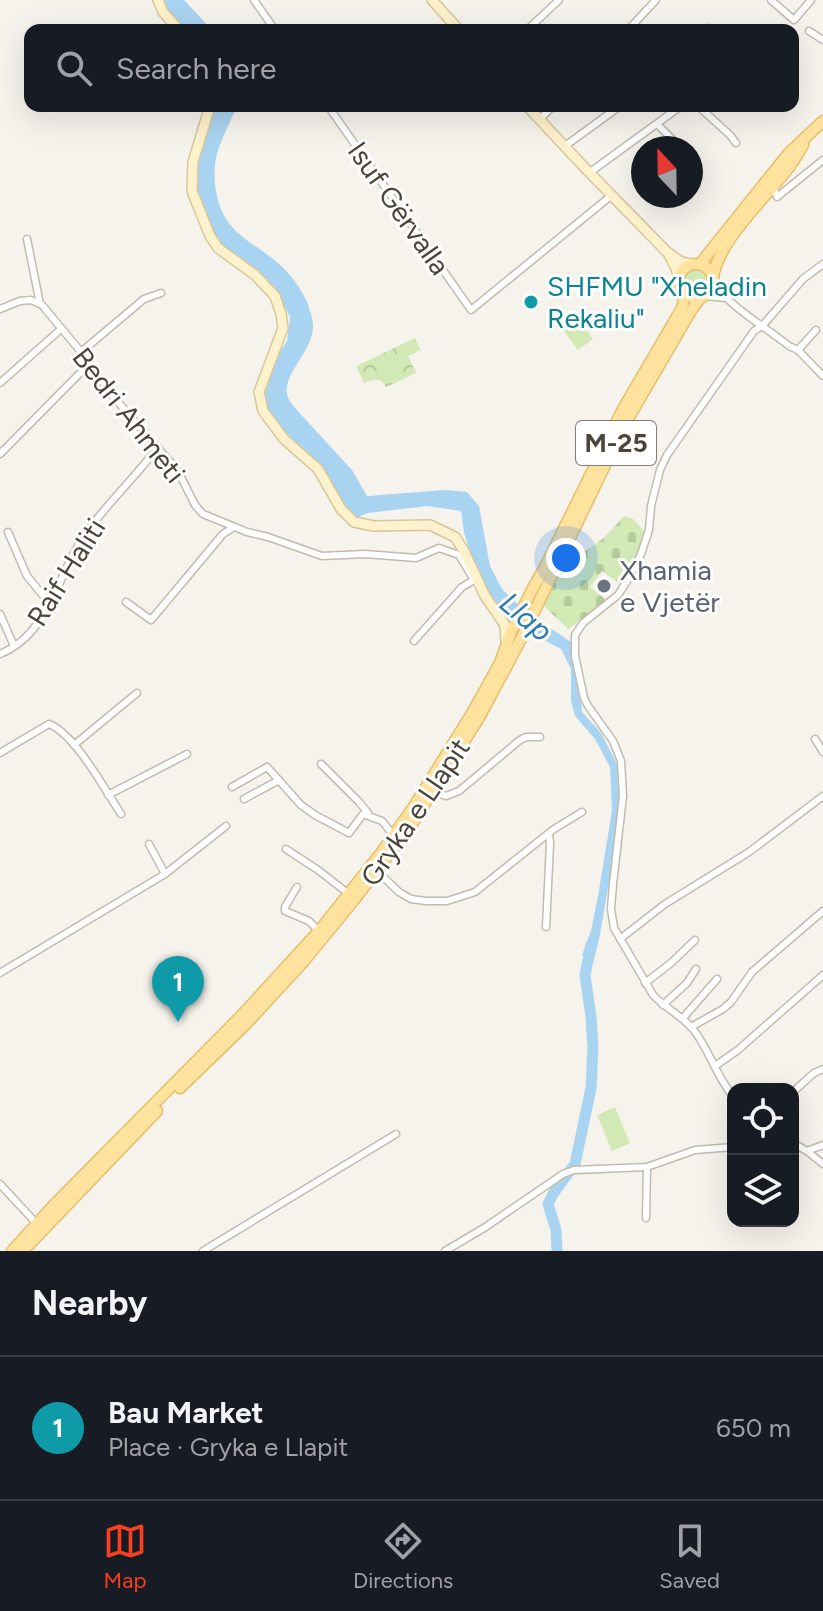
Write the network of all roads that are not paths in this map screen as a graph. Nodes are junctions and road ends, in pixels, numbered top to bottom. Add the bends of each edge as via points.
1 (158, 0) edge
2 (254, 0) edge
3 (432, 0) edge
4 (559, 0) edge
5 (656, 0) edge
6 (771, 0) edge
7 (811, 0) edge
8 (174, 24) edge
9 (271, 24) edge
10 (454, 24) edge
11 (533, 24) edge
12 (634, 24) edge
13 (809, 31) dead end
14 (823, 40) edge
15 (208, 112) edge
16 (332, 112) edge
17 (533, 112) edge
18 (547, 112) edge
19 (612, 112) edge
20 (673, 112) edge
21 (704, 112) edge
22 (540, 119) junction
23 (823, 121) edge
24 (657, 124) junction
25 (669, 136) edge
26 (808, 136) junction
27 (736, 143) dead end
28 (565, 146) junction
29 (823, 160) edge
30 (589, 173) junction
31 (773, 186) junction
32 (612, 195) junction
33 (27, 239) dead end
34 (667, 252) junction
35 (696, 264) junction
36 (823, 264) edge
37 (679, 280) junction
38 (713, 281) junction
39 (161, 293) dead end
40 (685, 294) junction
41 (703, 297) junction
42 (727, 298) junction
43 (40, 304) junction
44 (0, 309) edge
45 (763, 325) junction
46 (61, 329) junction
47 (816, 330) dead end
48 (798, 350) junction
49 (81, 352) junction
50 (89, 364) junction
51 (823, 376) edge
52 (0, 383) edge
53 (158, 447) junction
54 (0, 454) edge
55 (234, 527) junction
56 (8, 532) dead end
57 (126, 602) dead end
58 (50, 604) junction
59 (0, 614) edge
60 (510, 639) junction
61 (414, 641) dead end
62 (14, 646) junction
63 (0, 654) edge
64 (137, 693) dead end
65 (540, 737) dead end
66 (815, 739) dead end
67 (74, 745) junction
68 (823, 752) edge
69 (0, 753) edge
70 (187, 754) dead end
71 (321, 764) dead end
72 (279, 780) junction
73 (435, 782) junction
74 (232, 787) dead end
75 (108, 795) junction
76 (823, 796) edge
77 (244, 799) dead end
78 (416, 810) junction
79 (582, 812) dead end
80 (121, 814) dead end
81 (374, 818) junction
82 (226, 826) dead end
83 (549, 833) junction
84 (394, 836) junction
85 (149, 844) dead end
86 (286, 849) dead end
87 (377, 871) junction
88 (165, 874) junction
89 (297, 887) dead end
90 (349, 894) junction
91 (823, 911) edge
92 (546, 927) dead end
93 (319, 931) junction
94 (620, 939) junction
95 (695, 940) dead end
96 (696, 969) dead end
97 (0, 973) edge
98 (823, 975) edge
99 (717, 979) dead end
100 (645, 983) junction
101 (663, 1005) junction
102 (683, 1018) junction
103 (691, 1027) junction
104 (715, 1066) junction
105 (823, 1069) edge
106 (727, 1086) edge
107 (799, 1087) edge
108 (396, 1134) dead end
109 (823, 1145) edge
110 (799, 1146) edge
111 (727, 1147) edge
112 (807, 1151) junction
113 (823, 1164) edge
114 (647, 1167) junction
115 (0, 1184) edge
116 (646, 1218) dead end
117 (37, 1224) junction
118 (12, 1251) edge
119 (23, 1251) edge
120 (203, 1251) edge
121 (445, 1251) edge

1 - 8 main road
2 - 9 street
3 - 10 main road
4 - 11 street
5 - 12 street
6 - 7 street via 794,20
13 - 14 street
15 - 60 main road via 193,162 192,191 218,248 255,275 275,296 281,314 283,328 259,392 263,411 284,439 318,469 354,522 430,525 455,537
16 - 32 street, Isuf Gërvalla via 471,310
17 - 22 main road
18 - 22 street
19 - 28 street
20 - 24 street
21 - 27 street
22 - 28 main road
23 - 26 main road, M-25
24 - 25 street
24 - 30 street
26 - 31 main road, M-25
26 - 35 main road, M-25
28 - 30 main road
29 - 31 street via 777,197
30 - 32 main road
31 - 38 main road, M-25 via 725,247
32 - 34 main road
33 - 43 street
34 - 35 main road
34 - 37 main road
35 - 37 main road, M-25 via 684,269
35 - 38 main road via 710,271
36 - 45 street
37 - 40 main road
38 - 41 main road, M-25
38 - 42 street
39 - 49 street via 144,299
40 - 41 main road
40 - 60 main road, Gryka e Llapit / M-25
41 - 42 street
41 - 60 main road, Gryka e Llapit / M-25 via 625,424 543,595
42 - 45 street
43 - 44 street via 20,301
43 - 46 street, Bedri Ahmeti
45 - 48 street
45 - 94 street via 667,455 649,530 624,588 575,635 584,698 621,761 623,796 611,909
46 - 49 street, Bedri Ahmeti
46 - 52 street, Bedri Ahmeti
47 - 48 street
48 - 51 street
49 - 50 street, Bedri Ahmeti
50 - 53 street, Bedri Ahmeti
50 - 54 street
53 - 55 street, Bedri Ahmeti via 203,514
53 - 58 street, Raif Haliti via 80,542
55 - 57 street via 151,620
55 - 61 street, Bedri Ahmeti via 322,556 416,558 439,548 459,555 474,580
56 - 58 street via 27,576
58 - 62 street, Raif Haliti
59 - 62 street
60 - 73 main road, Gryka e Llapit / M-25
60 - 73 main road, Gryka e Llapit / M-25 via 480,716
62 - 63 street, Raif Haliti
64 - 67 street
65 - 73 street via 520,740 459,791 446,796
66 - 68 street
67 - 69 street via 49,724
67 - 75 street
70 - 75 street
71 - 81 street
72 - 74 street via 267,767
72 - 77 street
72 - 81 street via 301,805 349,833 363,814
73 - 78 main road, Gryka e Llapit / M-25
75 - 80 street
76 - 94 street
78 - 84 main road, Gryka e Llapit / M-25
78 - 87 main road, Gryka e Llapit / M-25
79 - 83 street
81 - 84 street
82 - 88 street
83 - 87 street via 475,892 447,901 411,899
83 - 92 street
84 - 90 main road, Gryka e Llapit / M-25
85 - 88 street
86 - 90 street, Gryka e Llapit
87 - 119 main road, Gryka e Llapit / M-25 via 246,1024
88 - 97 street
89 - 93 street via 285,911
90 - 93 main road, Gryka e Llapit / M-25
91 - 103 street via 752,972 731,1002
93 - 117 main road, Gryka e Llapit / M-25
94 - 100 street
95 - 100 street
96 - 101 street
98 - 104 street
99 - 102 street
100 - 101 street
101 - 102 street
102 - 103 street
103 - 104 street
104 - 106 street
105 - 107 street
108 - 120 street
109 - 112 street
110 - 112 street
111 - 114 street via 695,1150
112 - 113 street
114 - 116 street
114 - 121 street via 563,1174
115 - 117 street
117 - 118 main road, Gryka e Llapit / M-25

